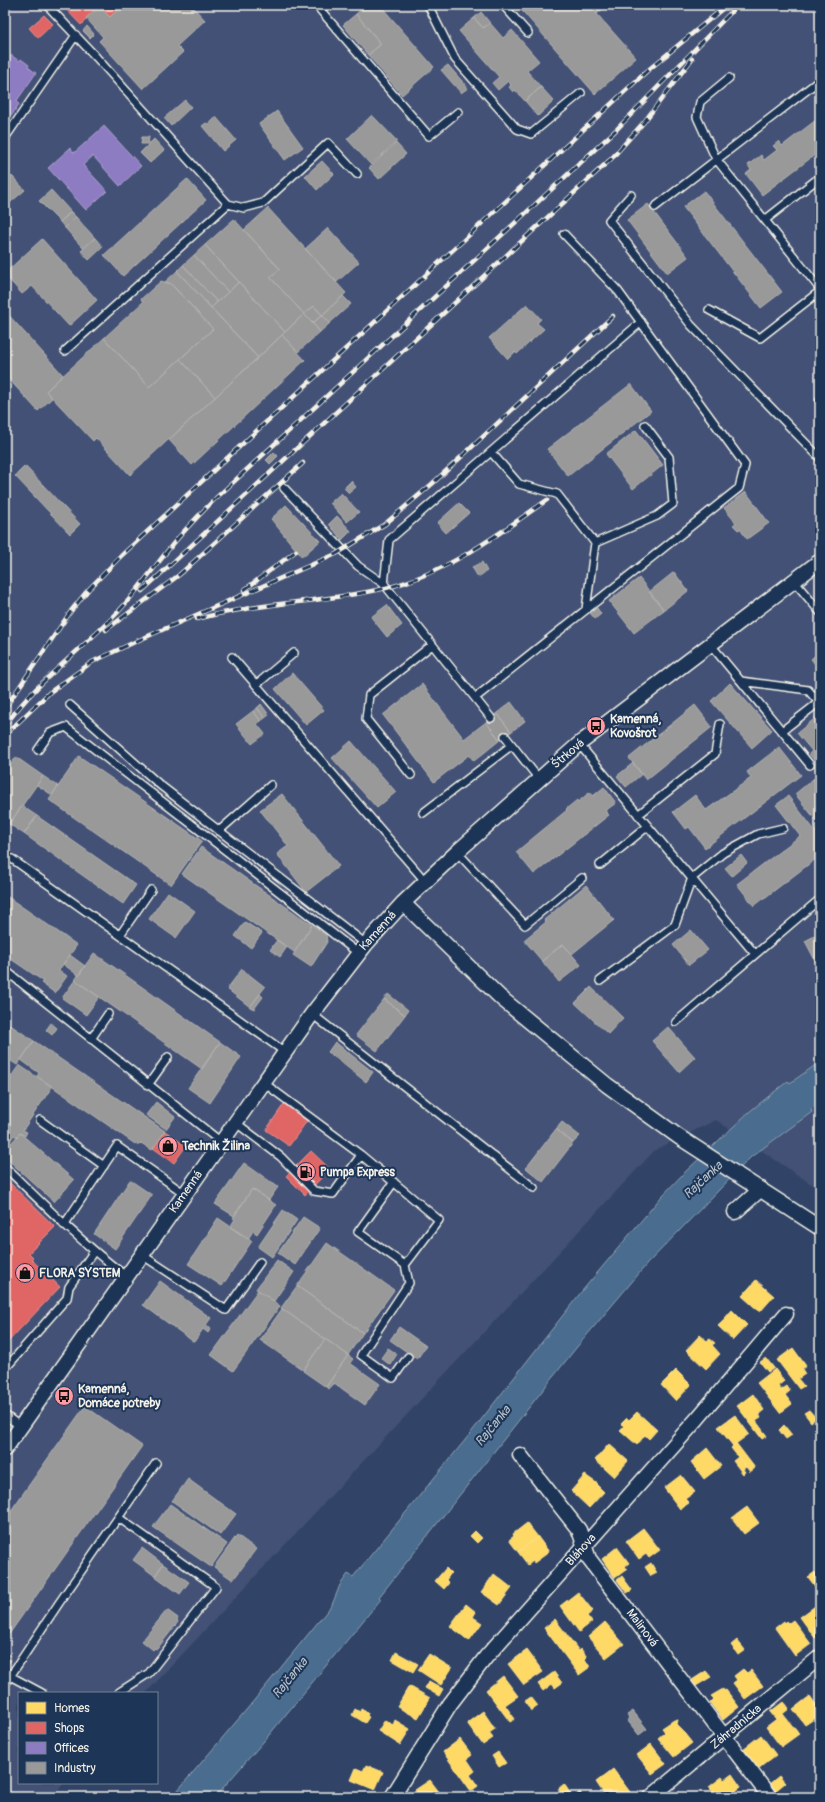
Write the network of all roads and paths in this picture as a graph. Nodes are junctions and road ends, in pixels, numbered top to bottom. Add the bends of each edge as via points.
1 (47, 5) edge
2 (316, 5) edge
3 (428, 5) edge
4 (503, 5) edge
5 (528, 33) dead end
6 (76, 35) junction
7 (729, 78) dead end
8 (820, 80) edge
9 (581, 93) dead end
10 (458, 112) dead end
11 (5, 138) edge
12 (716, 159) junction
13 (357, 174) dead end
14 (819, 179) edge
15 (631, 195) dead end
16 (228, 204) junction
17 (655, 207) dead end
18 (765, 220) junction
19 (564, 234) dead end
20 (820, 290) edge
21 (709, 310) dead end
22 (641, 322) junction
23 (65, 351) dead end
24 (644, 425) dead end
25 (491, 452) junction
26 (820, 458) edge
27 (284, 488) dead end
28 (596, 543) junction
29 (820, 561) edge
30 (794, 581) junction
31 (384, 584) junction
32 (586, 609) junction
33 (820, 612) edge
34 (432, 645) junction
35 (711, 645) junction
36 (294, 653) dead end
37 (232, 657) dead end
38 (741, 681) junction
39 (256, 685) junction
40 (475, 698) junction
41 (819, 703) edge
42 (70, 705) dead end
43 (491, 718) dead end
44 (720, 724) dead end
45 (782, 731) junction
46 (506, 736) dead end
47 (579, 744) junction
48 (512, 745) junction
49 (38, 750) dead end
50 (810, 765) dead end
51 (411, 775) dead end
52 (539, 779) junction
53 (272, 785) dead end
54 (423, 813) dead end
55 (638, 815) junction
56 (648, 826) junction
57 (783, 828) dead end
58 (219, 831) junction
59 (456, 852) junction
60 (12, 860) dead end
61 (600, 866) dead end
62 (582, 878) dead end
63 (692, 878) junction
64 (425, 881) junction
65 (151, 890) dead end
66 (820, 899) edge
67 (403, 902) junction
68 (120, 935) junction
69 (362, 949) junction
70 (755, 954) junction
71 (5, 970) edge
72 (600, 981) dead end
73 (108, 1014) dead end
74 (312, 1014) junction
75 (676, 1022) dead end
76 (91, 1039) junction
77 (285, 1052) junction
78 (168, 1057) dead end
79 (264, 1083) junction
80 (148, 1085) junction
81 (40, 1120) dead end
82 (235, 1122) junction
83 (221, 1142) junction
84 (361, 1155) junction
85 (104, 1166) junction
86 (5, 1167) edge
87 (394, 1182) junction
88 (756, 1186) junction
89 (534, 1188) dead end
90 (185, 1194) junction
91 (736, 1212) dead end
92 (64, 1225) junction
93 (820, 1228) edge
94 (94, 1251) junction
95 (142, 1255) junction
96 (260, 1262) dead end
97 (405, 1265) junction
98 (127, 1277) junction
99 (786, 1314) dead end
100 (408, 1357) dead end
101 (5, 1369) edge
102 (5, 1415) edge
103 (21, 1427) junction
104 (5, 1449) edge
105 (520, 1455) dead end
106 (156, 1464) dead end
107 (119, 1518) junction
108 (584, 1546) junction
109 (820, 1657) edge
110 (10, 1676) junction
111 (5, 1684) edge
112 (40, 1692) edge
113 (120, 1692) edge
114 (725, 1736) junction
115 (392, 1797) edge
116 (651, 1797) edge
117 (770, 1797) edge

1 - 6 lane
2 - 10 lane via 429,136
3 - 9 lane via 455,59 517,130 531,134
4 - 5 lane
6 - 11 lane
6 - 16 lane
7 - 12 lane via 700,102 696,117
8 - 12 lane
12 - 17 lane
12 - 18 lane
13 - 16 lane via 328,143 263,203 244,208
14 - 18 lane
15 - 26 lane via 609,220 691,325
16 - 23 lane
18 - 20 lane
19 - 22 lane via 618,291
20 - 21 lane via 760,338
22 - 25 lane
22 - 32 lane via 745,465 739,488
24 - 28 lane via 669,457 673,504 658,516
25 - 28 lane via 519,484 557,494
25 - 31 lane via 389,540
27 - 31 lane via 358,566
28 - 32 lane
29 - 30 street, Štrková
30 - 33 lane
30 - 35 street, Štrková
31 - 34 lane
32 - 40 lane
34 - 40 lane
34 - 51 lane via 369,695 366,719
35 - 38 lane
35 - 47 street, Štrková
36 - 39 lane
37 - 39 lane
38 - 41 lane via 808,690
38 - 45 lane
39 - 64 lane
40 - 43 lane
41 - 45 lane
42 - 58 lane via 160,784
44 - 55 lane via 715,754
45 - 50 lane
46 - 48 lane
47 - 52 street, Štrková
47 - 55 lane
48 - 52 lane
48 - 54 lane
49 - 69 lane via 50,733 66,727
52 - 59 street, Štrková
53 - 58 lane
55 - 56 lane
56 - 61 lane
56 - 63 lane
57 - 63 lane via 758,834 723,853
58 - 69 lane
59 - 62 lane via 525,925
59 - 64 street, Štrková
60 - 68 lane
63 - 70 lane
63 - 72 lane via 675,925
64 - 67 street, Štrková
65 - 68 lane
66 - 70 lane
67 - 69 street, Kamenná
67 - 88 street via 501,998 553,1042 637,1108
68 - 77 lane
69 - 74 street, Kamenná
70 - 75 lane
71 - 76 lane
73 - 76 lane
74 - 77 street, Kamenná
74 - 89 lane
76 - 80 lane
77 - 79 street, Kamenná
78 - 80 lane
79 - 82 street, Kamenná
79 - 84 lane
80 - 83 lane
81 - 85 lane
82 - 83 street, Kamenná
82 - 84 lane via 281,1157 314,1191 333,1194
83 - 90 street, Kamenná
84 - 87 lane
85 - 90 lane via 117,1146
85 - 92 lane
86 - 92 lane
87 - 97 lane via 439,1220
87 - 97 lane via 358,1232
88 - 91 street
88 - 93 street
90 - 95 street, Kamenná
92 - 94 lane
94 - 98 lane
94 - 101 lane via 69,1287 67,1298
95 - 96 lane via 226,1310
95 - 98 street, Kamenná
97 - 100 lane via 409,1283 361,1355 393,1378
98 - 103 street, Kamenná
99 - 108 street, Bláhova
102 - 103 lane
103 - 104 street, Kamenná
105 - 108 street, Malinová via 579,1530
106 - 107 lane
107 - 110 lane
107 - 113 lane via 216,1587 149,1673
108 - 114 street, Malinová via 589,1559
108 - 115 street, Bláhova via 486,1657 454,1698
109 - 114 street, Záhradnícka
110 - 111 lane
110 - 112 lane
114 - 116 street, Záhradnícka
114 - 117 street, Malinová

